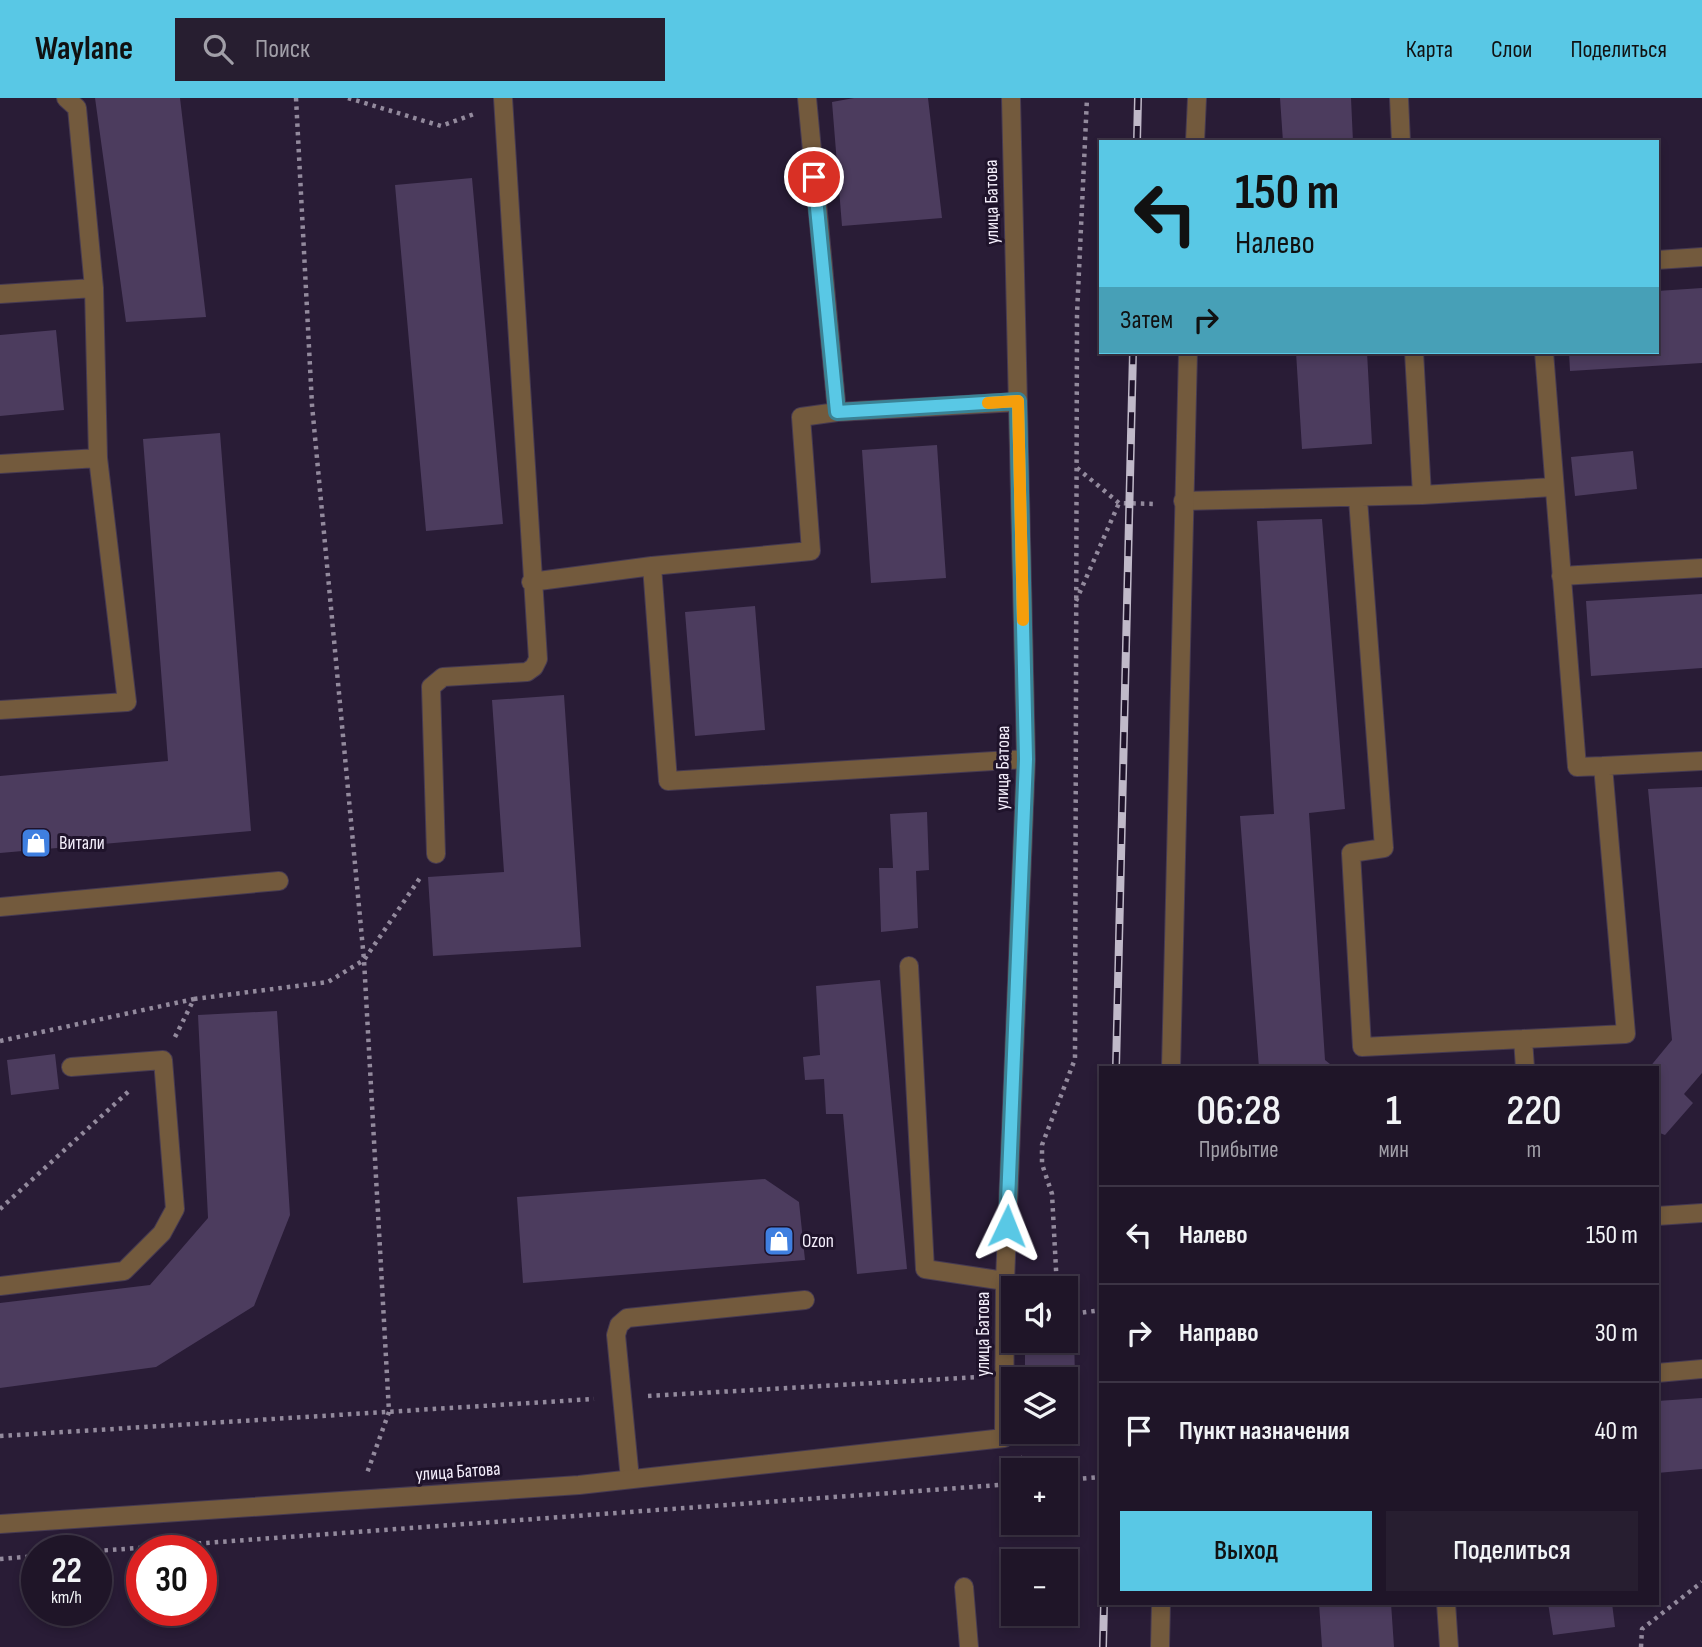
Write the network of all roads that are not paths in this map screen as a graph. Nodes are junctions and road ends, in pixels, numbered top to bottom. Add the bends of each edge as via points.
1 (66, 98) edge
2 (807, 98) edge
3 (1011, 98) edge
4 (1197, 98) edge
5 (1399, 98) edge
6 (503, 99) edge
7 (1195, 140) edge
8 (1401, 140) edge
9 (1702, 257) edge
10 (1659, 260) edge
11 (94, 288) junction
12 (0, 294) edge
13 (1188, 354) edge
14 (1414, 354) edge
15 (1544, 354) edge
16 (1018, 401) junction
17 (837, 412) junction
18 (98, 457) junction
19 (0, 464) edge
20 (1553, 487) junction
21 (1422, 495) junction
22 (1358, 499) junction
23 (1183, 501) junction
24 (652, 566) junction
25 (1702, 568) edge
26 (1561, 576) junction
27 (531, 582) junction
28 (0, 710) edge
29 (1026, 759) junction
30 (1702, 761) edge
31 (1602, 766) junction
32 (436, 854) road end
33 (279, 881) dead end
34 (0, 907) edge
35 (909, 966) dead end
36 (1523, 1040) junction
37 (1171, 1066) edge
38 (1525, 1066) edge
39 (71, 1067) dead end
40 (1702, 1213) edge
41 (1659, 1216) edge
42 (1005, 1276) edge
43 (1001, 1280) edge
44 (0, 1286) edge
45 (806, 1300) dead end
46 (1004, 1353) edge
47 (1702, 1369) edge
48 (1659, 1373) edge
49 (630, 1479) junction
50 (0, 1524) edge
51 (964, 1587) dead end
52 (1161, 1605) edge
53 (1446, 1605) edge
54 (969, 1647) edge
55 (1160, 1647) edge
56 (1449, 1647) edge

1 - 11 street via 77,108
2 - 17 street
3 - 16 street, улица Батова
4 - 7 street
5 - 8 street
6 - 27 street
9 - 10 street
11 - 12 street
11 - 18 street
13 - 23 street
14 - 21 street
15 - 20 street
16 - 17 street
16 - 29 street, улица Батова
17 - 24 street via 801,417 811,551
18 - 19 street
18 - 28 street via 127,702
20 - 21 street
20 - 26 street
21 - 22 street
22 - 23 street
22 - 36 street via 1384,848 1352,853 1362,1047
23 - 37 street
24 - 27 street
24 - 29 street via 668,780
25 - 26 street
26 - 31 street via 1577,767
27 - 32 street via 538,659 534,667 443,677 431,687
29 - 42 street, улица Батова
30 - 31 street
31 - 36 street via 1626,1034
33 - 34 street
35 - 43 street via 925,1269
36 - 38 street
39 - 44 street via 163,1060 175,1209 162,1233 124,1271
40 - 41 street
45 - 49 street via 627,1318 619,1325 616,1335
46 - 49 street, улица Батова via 1004,1438
47 - 48 street
49 - 50 street, улица Батова
51 - 54 street
52 - 55 street
53 - 56 street

